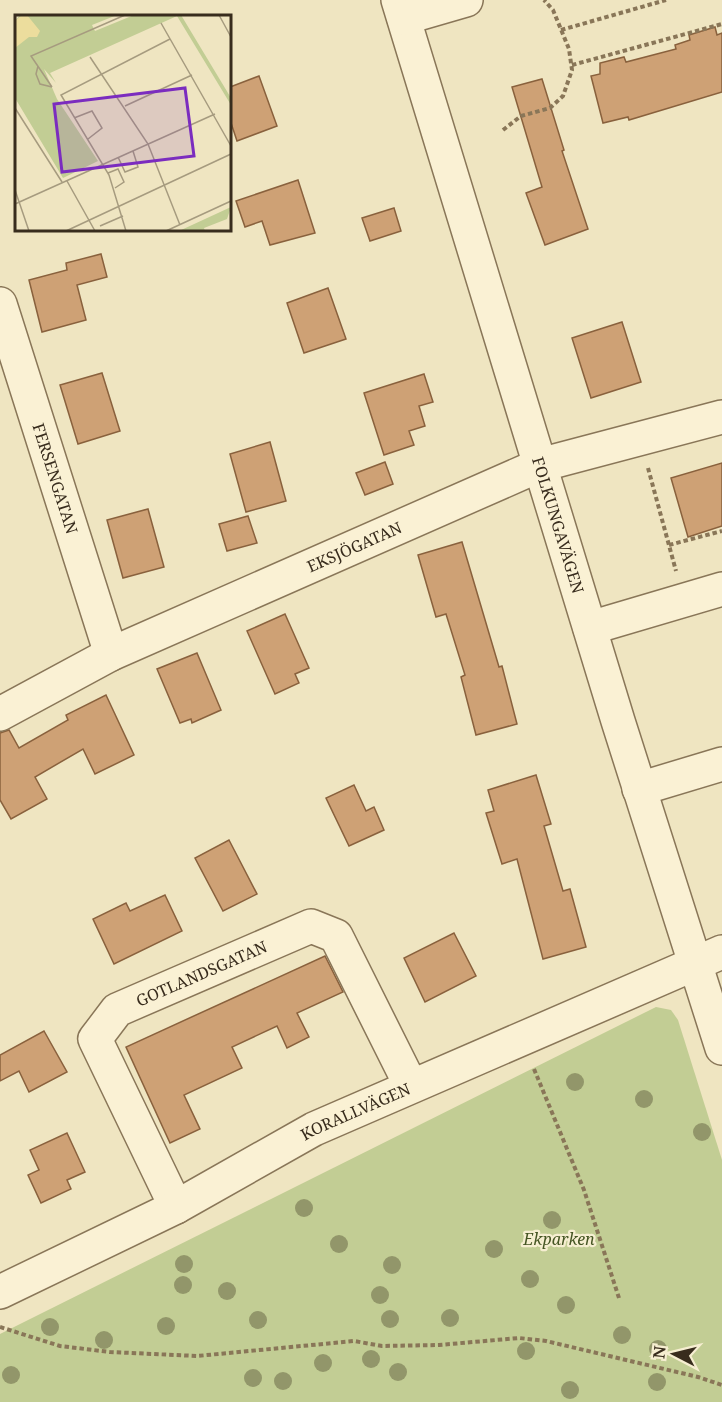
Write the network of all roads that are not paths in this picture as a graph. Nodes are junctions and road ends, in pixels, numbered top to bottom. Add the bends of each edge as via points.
1 (466, 0) edge
2 (401, 9) edge
3 (0, 304) edge
4 (722, 417) edge
5 (540, 465) junction
6 (722, 589) edge
7 (590, 628) junction
8 (111, 654) junction
9 (0, 714) edge
10 (722, 764) edge
11 (639, 789) junction
12 (708, 958) edge
13 (722, 1048) edge
14 (411, 1086) junction
15 (176, 1207) junction
16 (0, 1292) edge

1 - 2 street
2 - 5 street, FOLKUNGAVÄGEN
3 - 8 street, FERSENGATAN
4 - 5 street, EKSJÖGATAN
5 - 7 street, FOLKUNGAVÄGEN
5 - 8 street, EKSJÖGATAN
6 - 7 street
7 - 11 street, FOLKUNGAVÄGEN
8 - 9 street, EKSJÖGATAN
10 - 11 street
11 - 12 street, FOLKUNGAVÄGEN
12 - 13 street, FOLKUNGAVÄGEN
12 - 14 street, KORALLVÄGEN
14 - 15 street, KORALLVÄGEN via 314,1129
14 - 15 street, GOTLANDSGATAN via 336,936 311,926 117,1010 95,1039
15 - 16 street, KORALLVÄGEN

